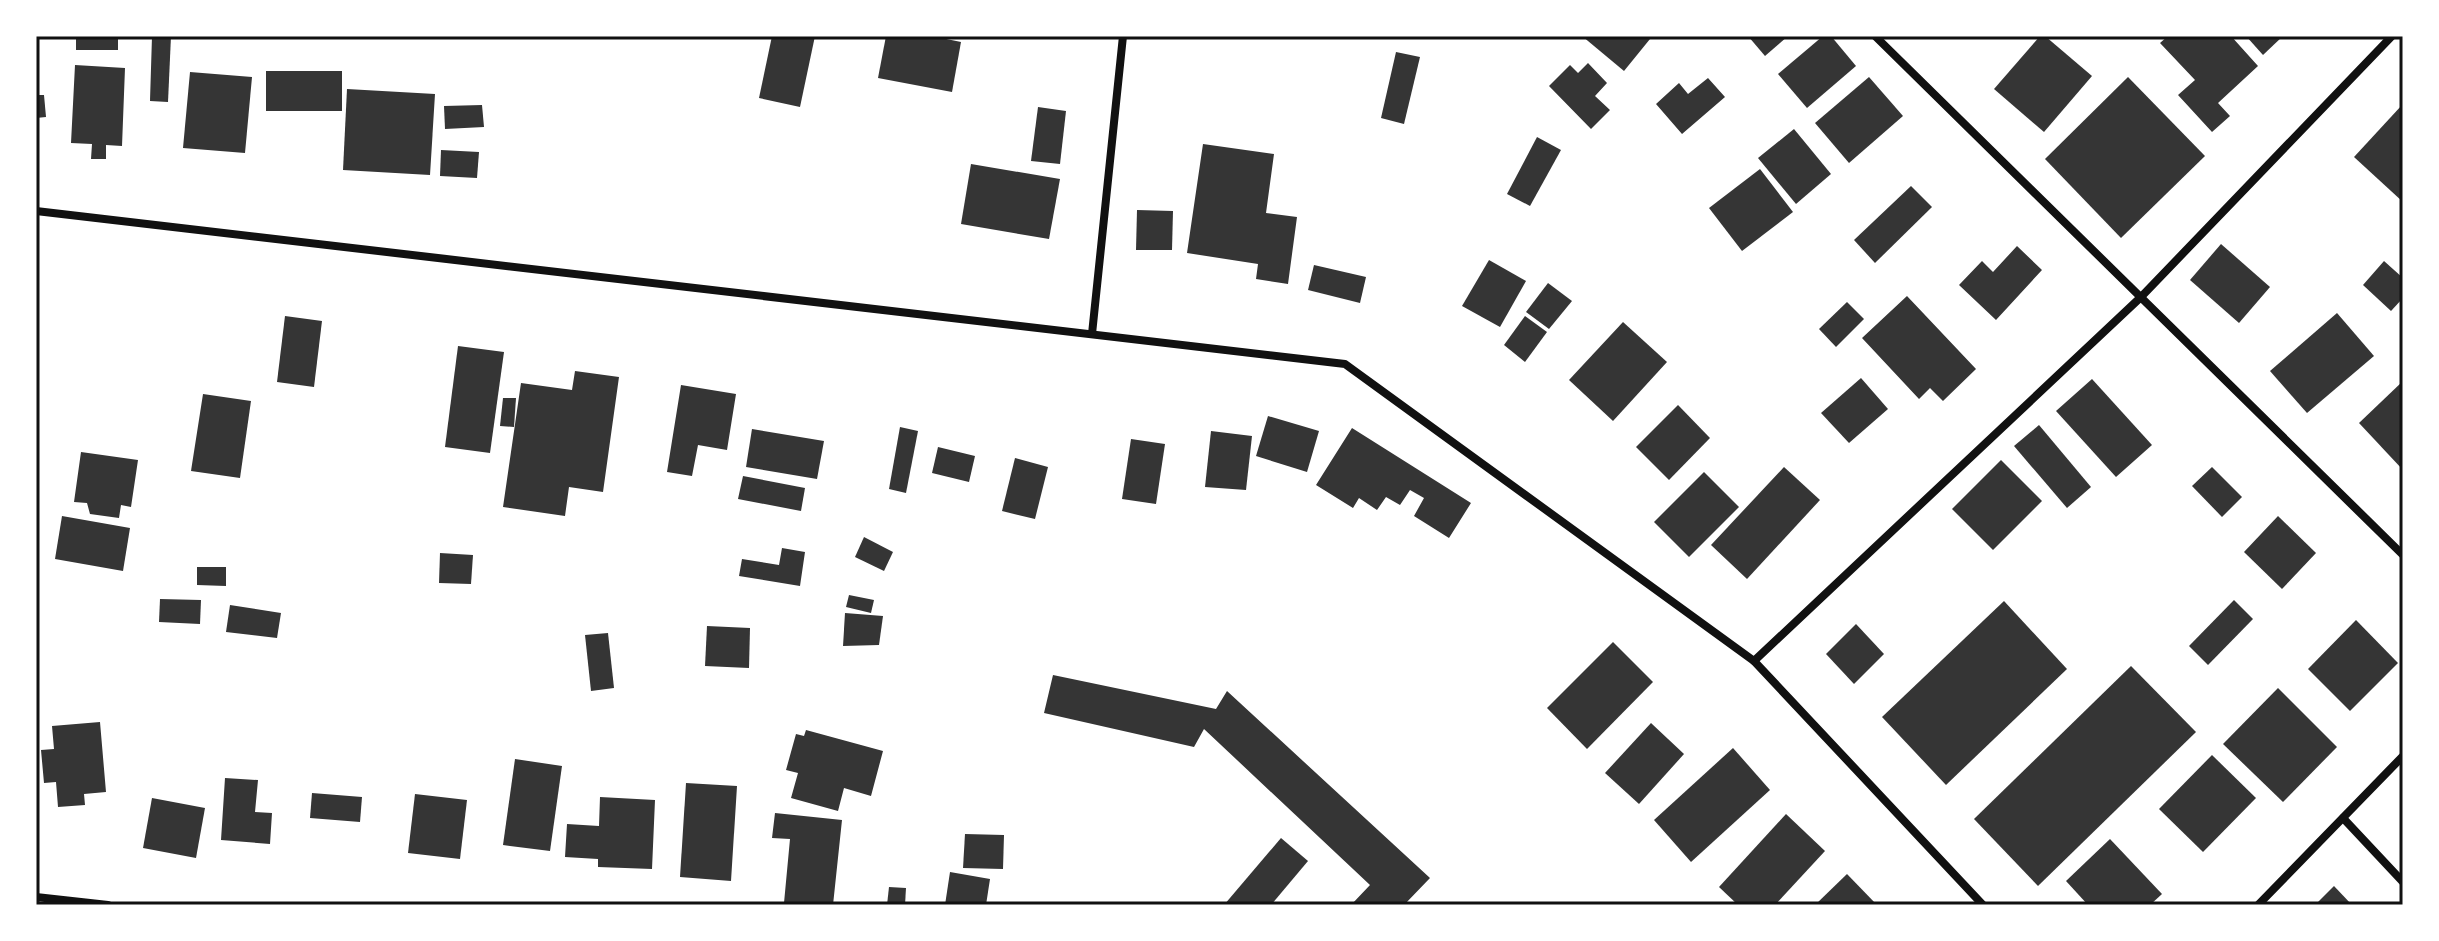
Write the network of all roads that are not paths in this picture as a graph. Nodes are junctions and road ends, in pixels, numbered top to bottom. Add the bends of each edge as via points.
1 (1123, 36) edge
2 (1875, 36) edge
3 (2392, 36) edge
4 (36, 211) edge
5 (2141, 297) junction
6 (1092, 334) junction
7 (2403, 555) edge
8 (1754, 661) junction
9 (2403, 756) edge
10 (2343, 818) junction
11 (2403, 882) edge
12 (36, 897) edge
13 (108, 905) edge
14 (1983, 905) edge
15 (2258, 905) edge

1 - 6 street
2 - 5 street
3 - 5 street
4 - 6 street
5 - 7 street
5 - 8 street
6 - 8 street via 1345,364
8 - 14 street
9 - 10 street
10 - 11 street
10 - 15 street
12 - 13 street

